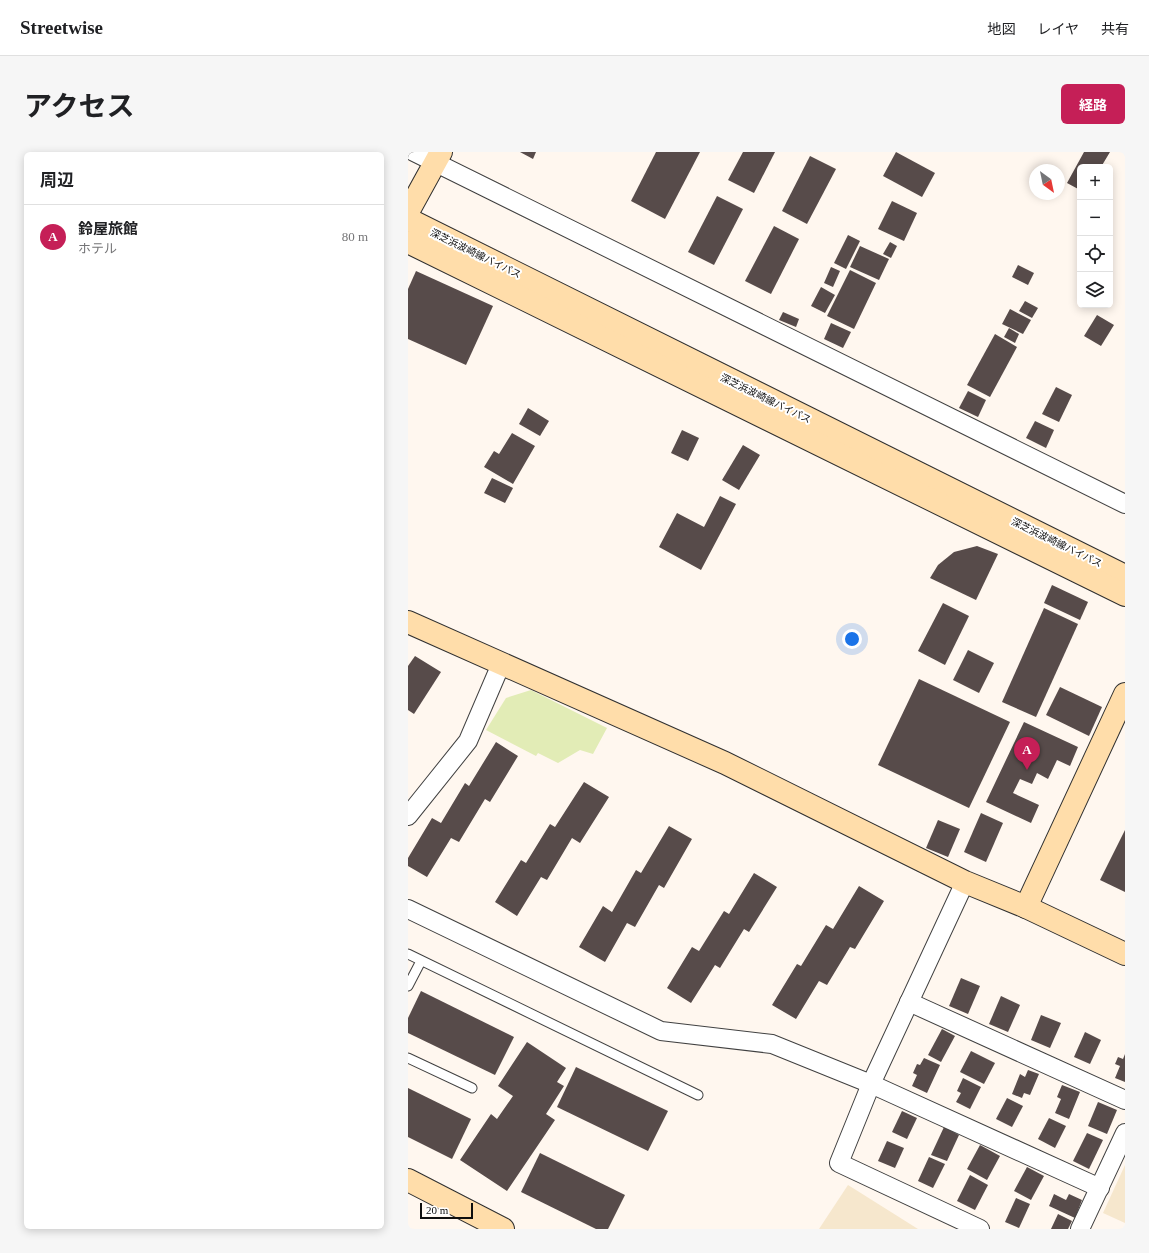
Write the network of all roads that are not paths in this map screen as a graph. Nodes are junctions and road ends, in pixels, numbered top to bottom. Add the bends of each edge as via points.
1 (414, 152) edge
2 (439, 157) edge
3 (408, 212) edge
4 (408, 220) edge
5 (408, 242) edge
6 (1125, 504) edge
7 (1125, 576) edge
8 (1125, 595) edge
9 (408, 622) edge
10 (501, 664) junction
11 (1125, 694) edge
12 (408, 816) edge
13 (965, 882) junction
14 (1026, 907) junction
15 (408, 909) edge
16 (408, 954) edge
17 (1125, 954) edge
18 (421, 961) junction
19 (408, 986) edge
20 (909, 1002) junction
21 (408, 1058) edge
22 (871, 1084) junction
23 (472, 1088) dead end
24 (698, 1095) dead end
25 (1125, 1100) edge
26 (1125, 1133) edge
27 (408, 1180) edge
28 (1100, 1188) junction
29 (503, 1229) edge
30 (980, 1229) edge
31 (1080, 1229) edge

1 - 2 street
2 - 3 main road
2 - 6 street
4 - 7 main road, 深芝浜波崎線バイパス
5 - 8 main road, 深芝浜波崎線バイパス
9 - 10 main road
10 - 12 street via 468,741
10 - 13 main road via 724,763
11 - 14 main road
13 - 14 main road
13 - 20 street
14 - 17 main road
15 - 22 street via 662,1031 772,1044
16 - 18 lane
18 - 19 lane
18 - 24 lane
20 - 22 street
20 - 25 street
21 - 23 lane
22 - 28 street
22 - 30 street via 839,1163
26 - 28 street
27 - 29 main road
28 - 31 street

